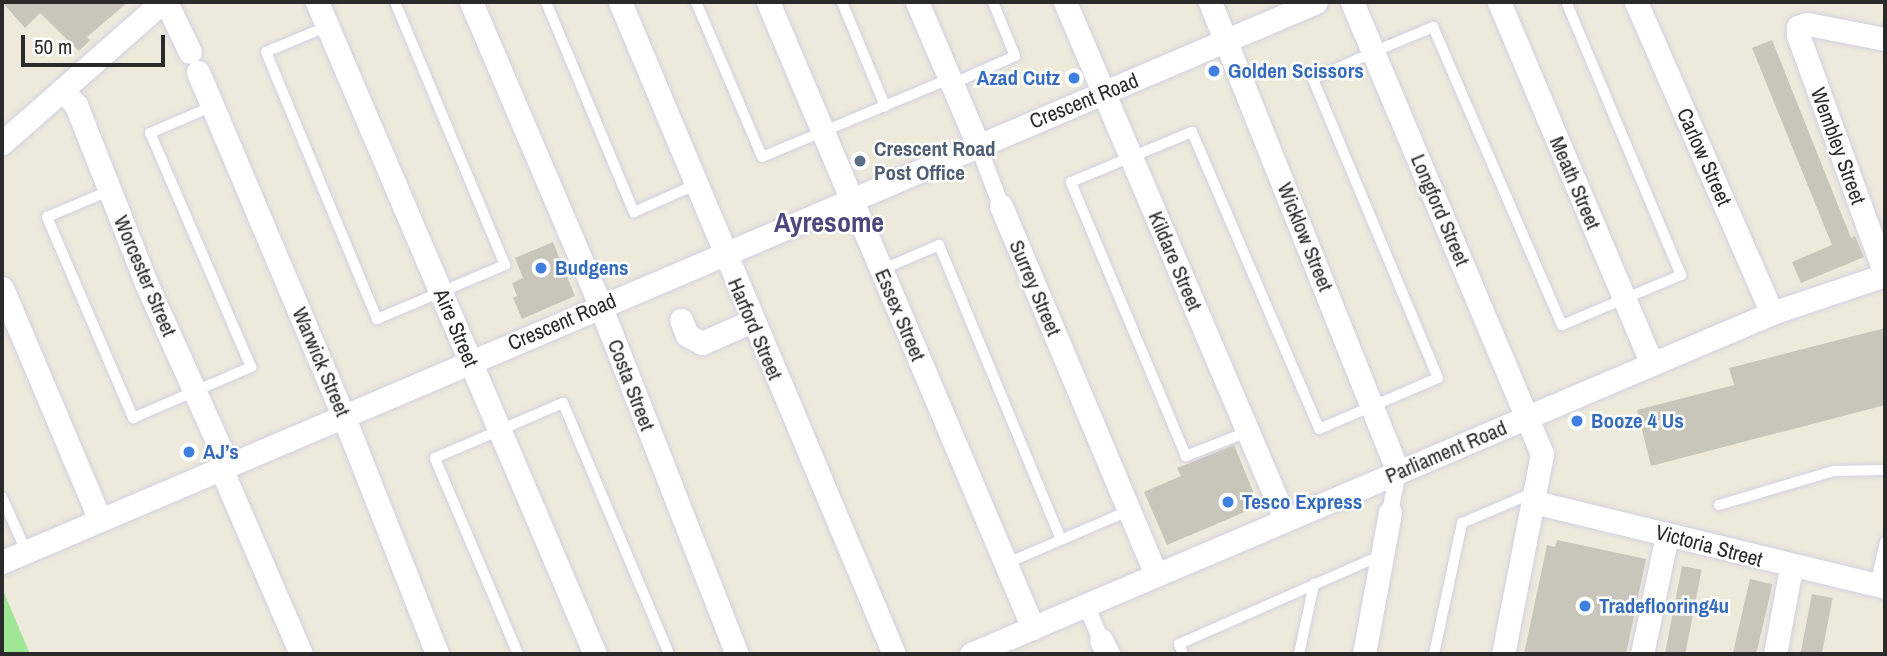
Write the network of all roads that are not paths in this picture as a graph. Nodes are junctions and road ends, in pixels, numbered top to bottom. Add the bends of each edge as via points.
1 (164, 2) edge
2 (317, 2) edge
3 (395, 2) edge
4 (471, 2) edge
5 (546, 2) edge
6 (620, 2) edge
7 (696, 2) edge
8 (768, 2) edge
9 (842, 2) edge
10 (917, 2) edge
11 (993, 2) edge
12 (1065, 2) edge
13 (1210, 2) edge
14 (1316, 2) edge
15 (1352, 2) edge
16 (1499, 2) edge
17 (1566, 2) edge
18 (1636, 2) edge
19 (328, 26) junction
20 (1885, 38) edge
21 (1227, 40) junction
22 (1374, 53) junction
23 (950, 81) junction
24 (62, 90) junction
25 (1104, 93) junction
26 (213, 106) junction
27 (885, 106) junction
28 (823, 132) junction
29 (2, 143) edge
30 (978, 145) junction
31 (1131, 158) junction
32 (695, 185) junction
33 (109, 191) junction
34 (850, 197) junction
35 (1001, 206) joint
36 (723, 256) junction
37 (881, 270) junction
38 (1885, 274) edge
39 (2, 292) edge
40 (441, 293) junction
41 (1624, 300) junction
42 (600, 305) junction
43 (1772, 313) junction
44 (681, 320) dead end
45 (752, 321) junction
46 (470, 362) junction
47 (1652, 363) junction
48 (195, 392) junction
49 (1372, 407) junction
50 (343, 415) junction
51 (1527, 417) junction
52 (499, 430) junction
53 (1247, 432) junction
54 (223, 465) junction
55 (1885, 471) edge
56 (1398, 472) junction
57 (2, 497) edge
58 (1535, 497) junction
59 (1719, 505) dead end
60 (1128, 511) junction
61 (1390, 512) joint
62 (1285, 519) junction
63 (100, 520) junction
64 (1667, 535) junction
65 (1061, 540) junction
66 (1885, 542) edge
67 (26, 551) junction
68 (1382, 555) junction
69 (2, 562) edge
70 (1005, 564) junction
71 (1791, 568) junction
72 (1156, 574) junction
73 (1314, 584) junction
74 (1880, 586) edge
75 (1086, 605) junction
76 (1033, 628) junction
77 (1104, 647) edge
78 (301, 654) edge
79 (437, 654) edge
80 (518, 654) edge
81 (595, 654) edge
82 (669, 654) edge
83 (737, 654) edge
84 (894, 654) edge
85 (971, 654) edge
86 (1183, 654) edge
87 (1299, 654) edge
88 (1364, 654) edge
89 (1434, 654) edge
90 (1503, 654) edge
91 (1642, 654) edge
92 (1775, 654) edge

1 - 24 street
1 - 26 street, Warwick Street
2 - 19 street, Aire Street
3 - 40 lane via 505,265
4 - 42 street, Costa Street
5 - 32 lane via 634,212
6 - 32 street, Harford Street
7 - 28 lane via 762,157
8 - 28 street, Essex Street
9 - 27 lane
10 - 23 street, Surrey Street
11 - 23 lane via 1015,56
12 - 25 street, Kildare Street
13 - 21 street, Wicklow Street
14 - 21 street, Crescent Road
15 - 22 street, Longford Street
16 - 41 street, Meath Street
17 - 41 lane via 1681,275
18 - 43 street, Carlow Street
19 - 40 street, Aire Street
19 - 40 lane via 266,52 377,319
20 - 38 street, Wembley Street via 1807,24 1798,27
21 - 25 street, Crescent Road
21 - 49 street, Wicklow Street
22 - 41 lane via 1433,27 1562,324
22 - 49 lane via 1313,79 1438,378
22 - 51 street, Longford Street
23 - 27 lane
23 - 30 street, Surrey Street
24 - 29 street
24 - 33 street, Worcester Street via 75,105
25 - 30 street, Crescent Road
25 - 31 street, Kildare Street
26 - 48 lane via 150,133 251,367
26 - 50 street, Warwick Street
27 - 28 lane
28 - 34 street, Essex Street
30 - 34 street, Crescent Road
30 - 35 street, Surrey Street
31 - 49 lane via 1192,132 1319,429
31 - 53 street, Kildare Street
31 - 53 lane via 1071,182 1186,456
32 - 36 street, Harford Street
33 - 48 street, Worcester Street
33 - 48 lane via 47,217 134,418
34 - 36 street, Crescent Road
34 - 37 street, Essex Street
35 - 60 street, Surrey Street
36 - 42 street, Crescent Road
36 - 45 street, Harford Street
37 - 65 lane via 939,245
37 - 70 street, Essex Street
38 - 43 street, Parliament Road
39 - 63 street
40 - 46 street, Aire Street
41 - 47 street, Meath Street
42 - 46 street, Crescent Road
42 - 83 street, Costa Street
43 - 47 street, Parliament Road
44 - 45 street via 687,335 702,343
45 - 84 street, Harford Street
46 - 50 street, Crescent Road
46 - 52 street, Aire Street
47 - 51 street, Parliament Road
48 - 54 street, Worcester Street
49 - 56 street, Wicklow Street
50 - 54 street, Crescent Road
50 - 79 street, Warwick Street
51 - 56 street, Parliament Road
51 - 58 street, Longford Street via 1542,454
52 - 80 lane via 435,458
52 - 81 street, Aire Street
52 - 82 lane via 563,403
53 - 62 street, Kildare Street
54 - 63 street, Crescent Road
54 - 78 street, Worcester Street
55 - 59 lane via 1834,471
56 - 61 street
56 - 62 street, Parliament Road
57 - 67 lane
58 - 64 street, Victoria Street
58 - 89 lane via 1462,523
58 - 90 street, Longford Street
60 - 65 lane
60 - 72 street, Surrey Street
61 - 68 street
62 - 72 street, Parliament Road
63 - 67 street, Crescent Road
64 - 71 street, Victoria Street
64 - 91 street
65 - 70 lane
66 - 74 lane
67 - 69 street, Crescent Road
68 - 73 lane
68 - 88 street
70 - 76 street, Essex Street
71 - 74 street, Victoria Street
71 - 92 street
72 - 75 street, Parliament Road
73 - 86 lane via 1179,644
73 - 87 lane
75 - 76 street, Parliament Road
75 - 77 street
76 - 85 street, Parliament Road

